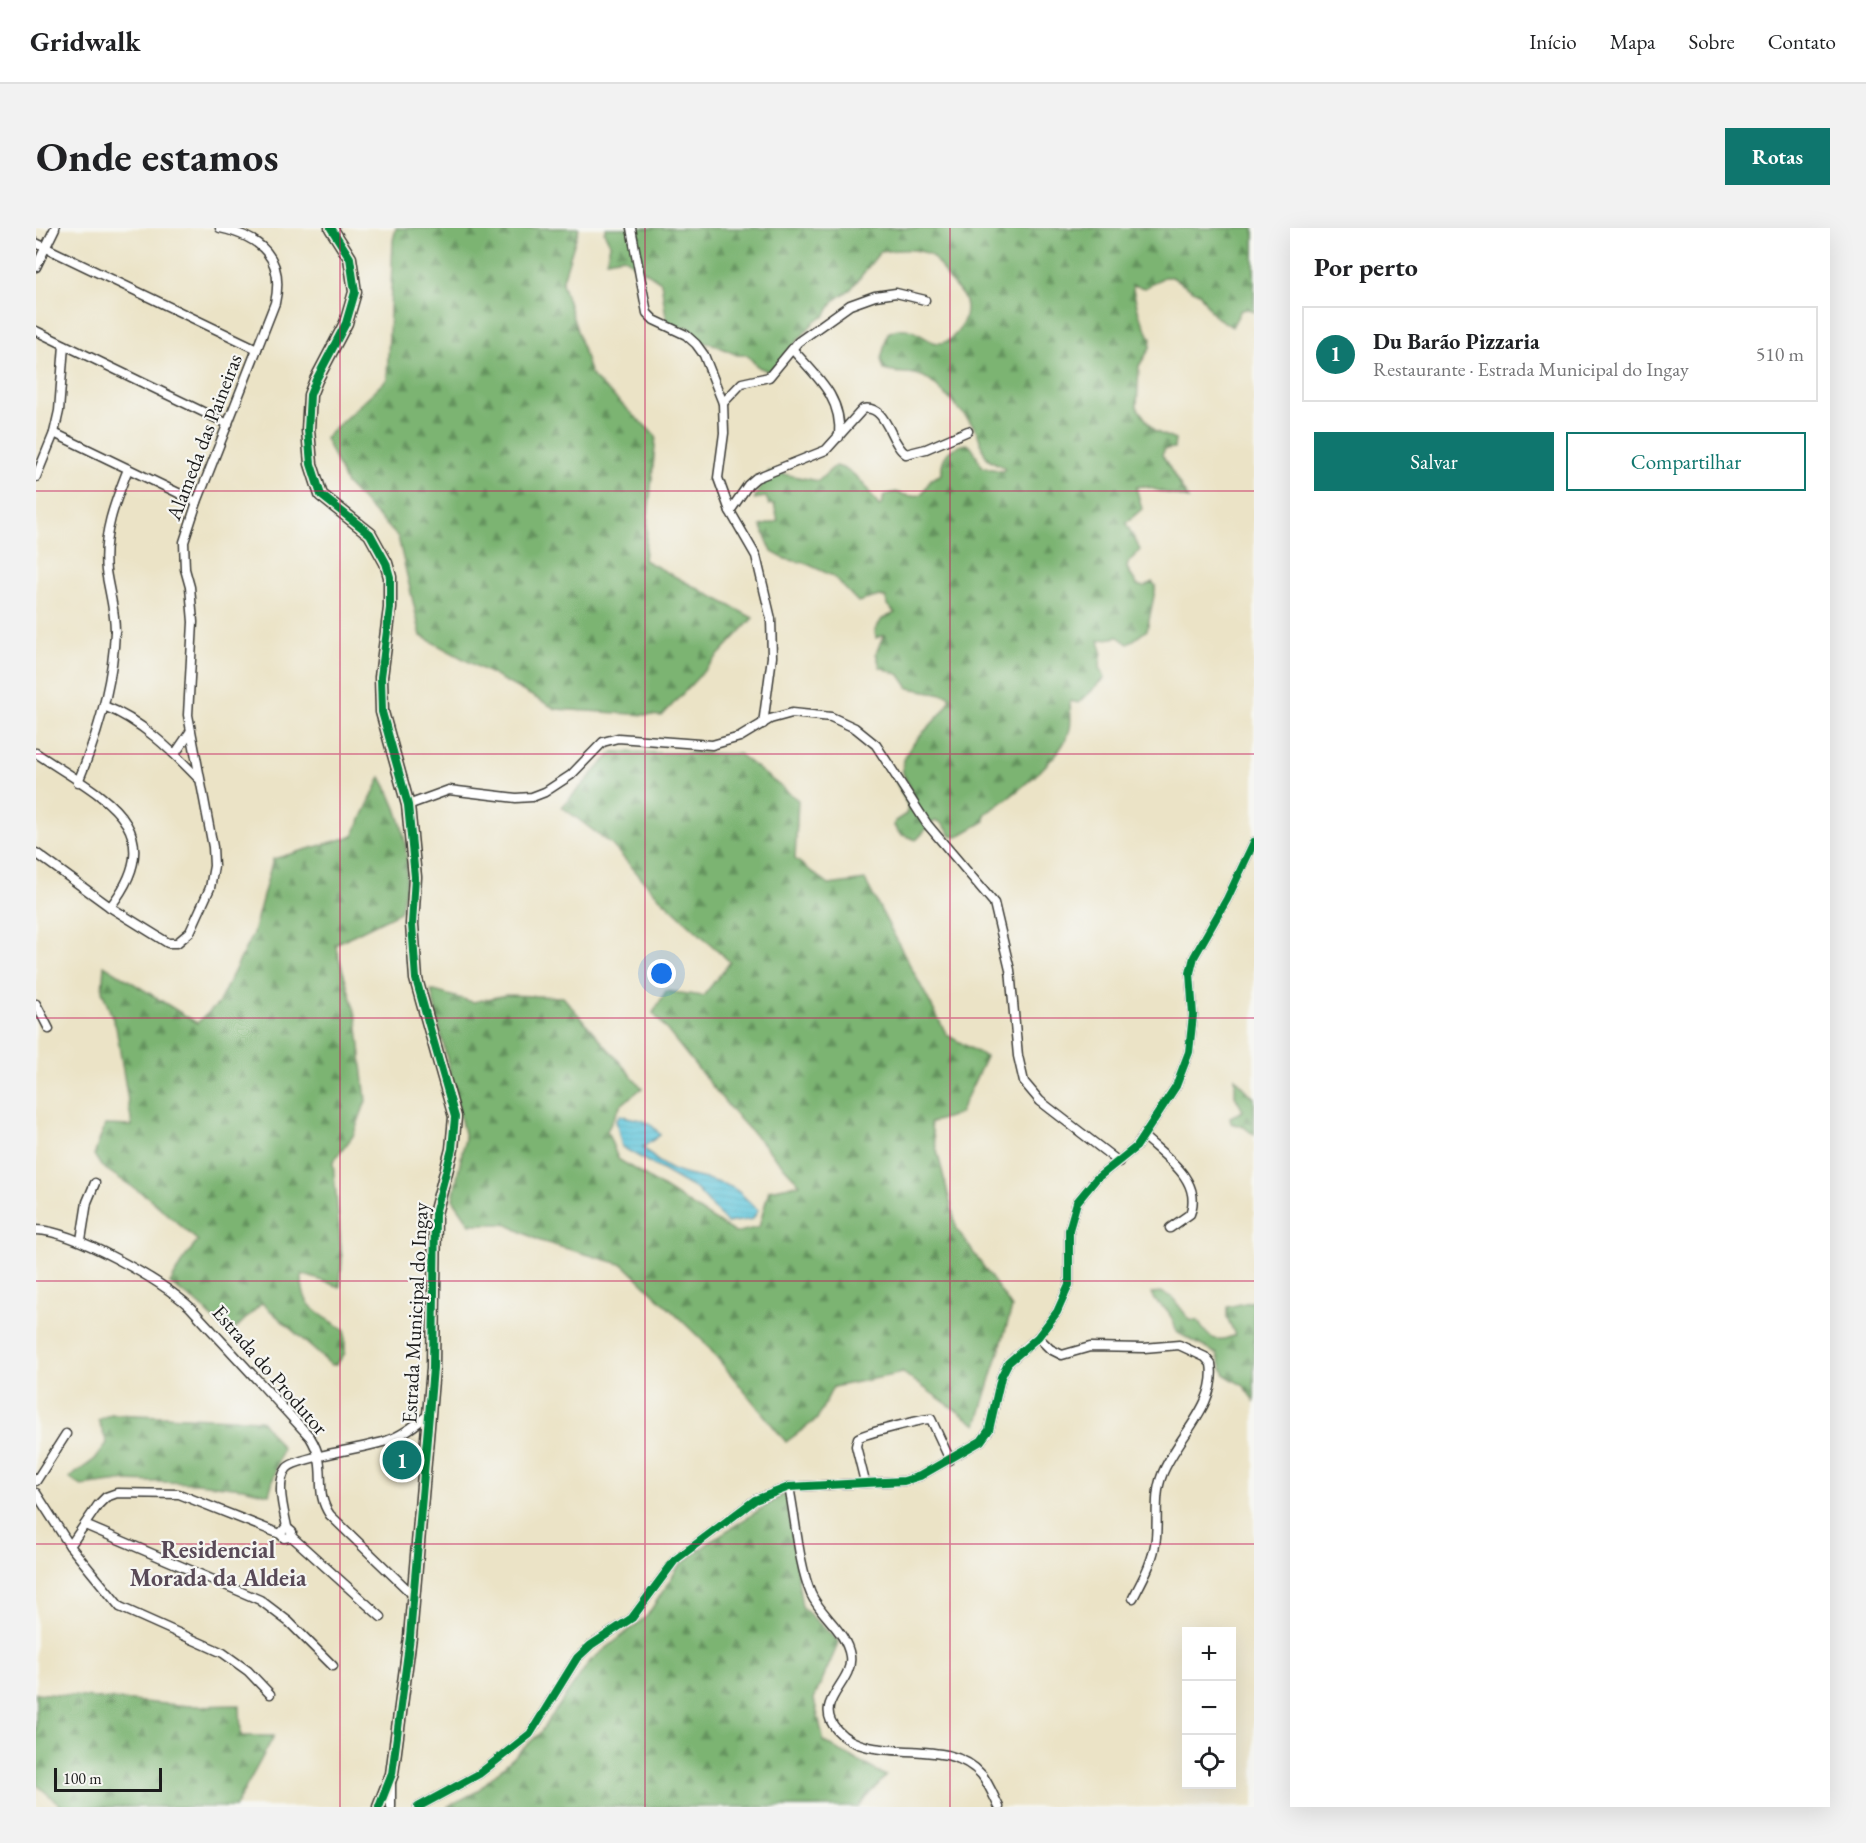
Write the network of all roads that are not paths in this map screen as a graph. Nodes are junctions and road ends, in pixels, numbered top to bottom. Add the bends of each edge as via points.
1 (55, 228) edge
2 (220, 228) edge
3 (331, 228) edge
4 (631, 228) edge
5 (36, 243) edge
6 (46, 248) junction
7 (36, 267) edge
8 (925, 300) dead end
9 (36, 331) edge
10 (64, 345) junction
11 (257, 349) junction
12 (793, 350) junction
13 (85, 355) junction
14 (63, 367) junction
15 (723, 403) junction
16 (228, 424) junction
17 (968, 431) dead end
18 (54, 433) junction
19 (839, 437) junction
20 (128, 469) junction
21 (36, 477) edge
22 (196, 502) junction
23 (730, 511) junction
24 (104, 706) junction
25 (763, 724) junction
26 (190, 732) junction
27 (36, 753) edge
28 (175, 754) junction
29 (195, 758) junction
30 (185, 765) junction
31 (199, 780) junction
32 (78, 782) junction
33 (408, 805) junction
34 (1254, 842) edge
35 (36, 853) edge
36 (110, 907) junction
37 (36, 1004) edge
38 (49, 1029) dead end
39 (1144, 1137) junction
40 (1119, 1162) junction
41 (95, 1183) dead end
42 (1170, 1228) dead end
43 (36, 1230) edge
44 (81, 1240) junction
45 (1038, 1337) junction
46 (429, 1414) junction
47 (66, 1434) dead end
48 (320, 1457) junction
49 (950, 1460) junction
50 (36, 1481) edge
51 (866, 1482) junction
52 (789, 1487) junction
53 (36, 1493) edge
54 (85, 1525) junction
55 (289, 1531) junction
56 (70, 1546) junction
57 (413, 1594) junction
58 (1133, 1598) dead end
59 (381, 1617) dead end
60 (333, 1666) dead end
61 (270, 1694) dead end
62 (392, 1774) junction
63 (379, 1807) edge
64 (391, 1807) edge
65 (418, 1807) edge
66 (999, 1807) edge

1 - 6 street
2 - 11 street, Alameda das Paineiras via 240,233 261,245 274,262 275,303
3 - 33 street, Estrada Municipal do Ingay via 350,258 355,292 346,323 310,395 311,464 321,495 370,534 386,562 390,600 380,700
4 - 15 street via 647,313 696,344
5 - 6 street
6 - 7 street
6 - 11 street
8 - 12 street via 896,293 864,299 824,321
9 - 10 street
10 - 13 street
10 - 14 street
11 - 16 street, Alameda das Paineiras
12 - 15 street via 769,377 742,383
12 - 19 street via 834,400 841,419
13 - 14 street via 69,360
13 - 16 street
14 - 18 street
15 - 23 street via 718,478
16 - 22 street, Alameda das Paineiras
17 - 19 street via 906,454 878,412 869,408 860,411
18 - 20 street
18 - 21 street
19 - 23 street via 815,456 756,478
20 - 22 street
20 - 24 street via 112,511 106,544 115,631
22 - 26 street, Alameda das Paineiras via 183,556 194,622 188,682
23 - 25 street via 756,556 771,619 772,657
24 - 28 street via 132,721
24 - 32 street
25 - 33 street via 712,745 629,738 608,740 571,775 532,797 449,790
25 - 40 street via 792,712 831,717 855,728 876,745 927,824 994,903 1010,970 1024,1082 1040,1101
26 - 28 street
26 - 29 street, Alameda das Paineiras
27 - 32 street
28 - 30 street
29 - 30 street
29 - 31 street, Alameda das Paineiras
30 - 31 street
31 - 36 street, Alameda das Paineiras via 214,866 210,888 190,932 177,943 168,943
32 - 36 street via 116,808 133,838 132,867
33 - 46 street, Estrada Municipal do Ingay via 415,877 412,924 416,979 455,1118 452,1149 435,1214 434,1368
34 - 39 street via 1194,957 1190,973 1190,1052 1176,1086
35 - 36 street, Alameda das Paineiras
37 - 38 street
39 - 40 street
39 - 42 street via 1186,1178 1195,1198 1190,1214
40 - 45 street via 1096,1179 1077,1202 1069,1230 1070,1285 1057,1312
41 - 44 street via 87,1202
43 - 44 street, Estrada do Produtor
44 - 48 street, Estrada do Produtor via 190,1306 310,1437
45 - 49 street via 1008,1363 986,1436
45 - 58 street via 1062,1355 1090,1347 1179,1345 1211,1364 1207,1397 1162,1474 1153,1555
46 - 48 street via 388,1441
46 - 57 street, Estrada Municipal do Ingay
47 - 50 street
48 - 55 street via 291,1464 285,1471 282,1494
48 - 57 street, Estrada do Produtor via 323,1505
49 - 51 street via 904,1480
49 - 51 street via 937,1428 924,1417 858,1438 856,1446
51 - 52 street
52 - 65 street via 755,1500 689,1548 666,1570 632,1618 577,1658 530,1734 479,1774
52 - 66 street via 810,1591 845,1641 850,1659 846,1675 830,1700 829,1717 835,1728 862,1745 933,1753 968,1764 981,1774
53 - 56 street
54 - 55 street via 98,1504 110,1494 163,1492 190,1498 284,1538
54 - 56 street
54 - 60 street via 260,1600 289,1622
55 - 59 street
56 - 61 street via 125,1611 223,1653
57 - 62 street, Estrada Municipal do Ingay
62 - 63 street, Estrada Municipal do Ingay
62 - 64 street, Estrada Municipal do Ingay

